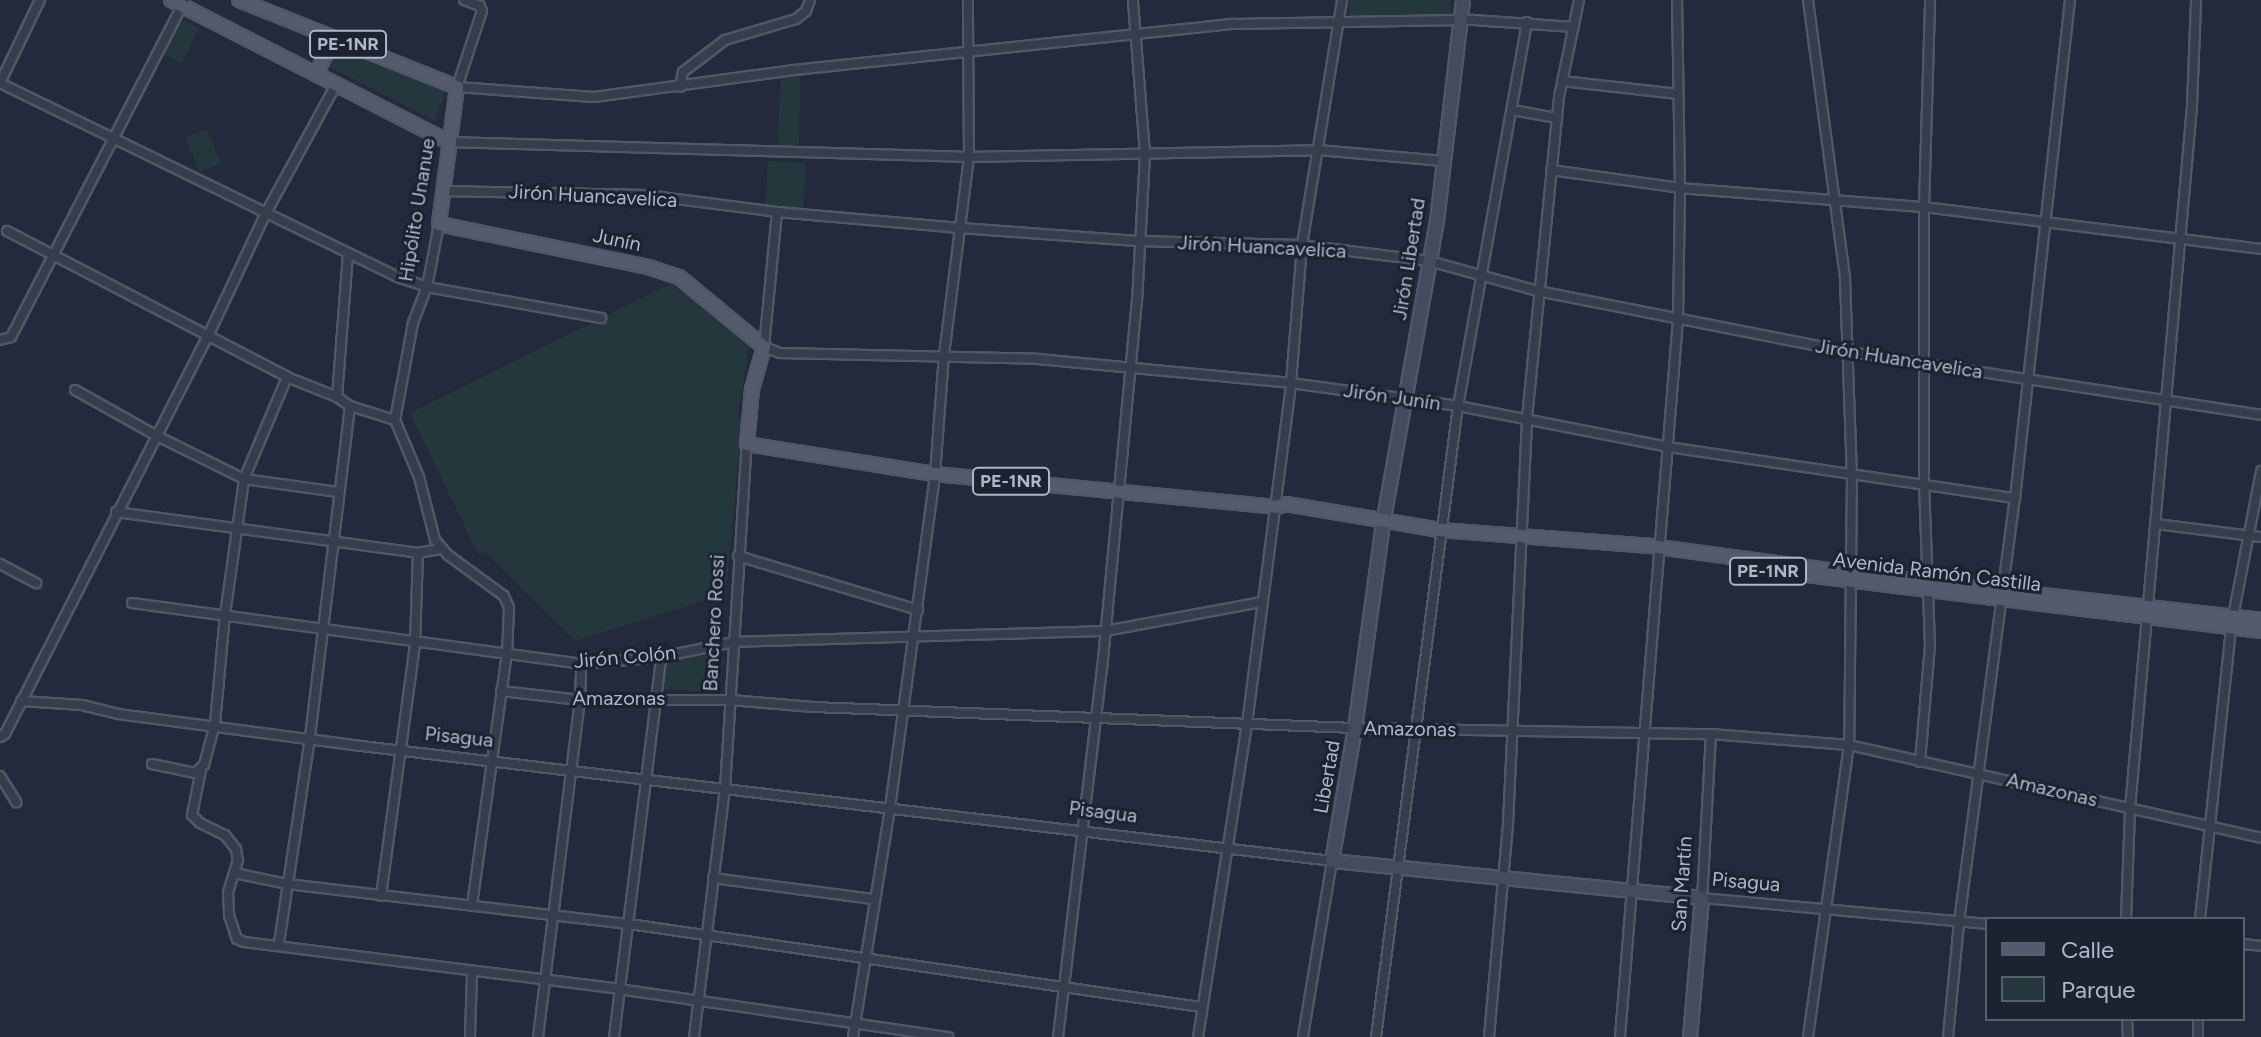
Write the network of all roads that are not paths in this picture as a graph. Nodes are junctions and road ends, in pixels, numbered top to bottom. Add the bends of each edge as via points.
1 (40, 0) edge
2 (239, 0) edge
3 (464, 0) edge
4 (810, 0) edge
5 (968, 0) edge
6 (1133, 0) edge
7 (1342, 0) edge
8 (1463, 0) edge
9 (1579, 0) edge
10 (1677, 0) edge
11 (1808, 0) edge
12 (1930, 0) edge
13 (2070, 0) edge
14 (2196, 0) edge
15 (179, 2) edge
16 (1463, 20) junction
17 (1340, 22) junction
18 (1527, 22) junction
19 (1574, 27) junction
20 (1137, 34) junction
21 (333, 39) junction
22 (970, 51) junction
23 (317, 73) junction
24 (1562, 81) junction
25 (0, 83) edge
26 (337, 83) junction
27 (457, 87) junction
28 (680, 87) junction
29 (1678, 94) junction
30 (1512, 110) junction
31 (1557, 118) junction
32 (113, 136) junction
33 (448, 142) junction
34 (1318, 150) junction
35 (1145, 154) junction
36 (969, 157) junction
37 (1444, 161) junction
38 (1551, 170) junction
39 (1680, 188) junction
40 (442, 191) junction
41 (1834, 201) junction
42 (1924, 207) junction
43 (777, 212) junction
44 (266, 213) junction
45 (439, 224) junction
46 (2047, 224) junction
47 (961, 228) junction
48 (7, 231) dead end
49 (1138, 241) junction
50 (2180, 241) junction
51 (1302, 245) junction
52 (2261, 249) edge
53 (348, 253) junction
54 (55, 255) junction
55 (1429, 261) junction
56 (1480, 275) junction
57 (427, 287) junction
58 (1538, 291) junction
59 (601, 318) dead end
60 (1678, 319) junction
61 (209, 334) junction
62 (4, 340) edge
63 (764, 347) junction
64 (1850, 352) junction
65 (944, 355) junction
66 (1926, 364) junction
67 (1128, 366) junction
68 (287, 377) junction
69 (2029, 380) junction
70 (1291, 383) junction
71 (75, 390) dead end
72 (337, 397) junction
73 (1404, 398) junction
74 (2167, 400) junction
75 (350, 406) junction
76 (1458, 406) junction
77 (2261, 415) edge
78 (1527, 418) junction
79 (395, 420) junction
80 (157, 436) junction
81 (747, 444) junction
82 (1668, 447) junction
83 (2261, 471) edge
84 (935, 474) junction
85 (1852, 476) junction
86 (244, 479) junction
87 (1924, 483) junction
88 (1118, 491) junction
89 (338, 492) junction
90 (2015, 498) junction
91 (1276, 507) junction
92 (116, 512) junction
93 (2156, 524) junction
94 (1383, 526) junction
95 (238, 528) junction
96 (1440, 534) junction
97 (2248, 535) junction
98 (2261, 537) edge
99 (1519, 538) junction
100 (336, 541) junction
101 (441, 549) junction
102 (1659, 552) junction
103 (418, 553) junction
104 (738, 556) junction
105 (0, 564) edge
106 (1850, 578) junction
107 (36, 583) dead end
108 (1929, 586) junction
109 (2002, 596) junction
110 (1262, 602) junction
111 (132, 603) dead end
112 (918, 610) junction
113 (2148, 611) junction
114 (225, 615) junction
115 (2261, 620) edge
116 (2232, 622) junction
117 (321, 629) junction
118 (1105, 631) junction
119 (2261, 631) edge
120 (914, 638) junction
121 (734, 642) junction
122 (415, 643) junction
123 (507, 653) junction
124 (661, 657) junction
125 (581, 664) junction
126 (501, 691) junction
127 (656, 698) junction
128 (580, 700) junction
129 (730, 700) junction
130 (21, 701) junction
131 (903, 709) junction
132 (1095, 716) junction
133 (215, 724) junction
134 (1247, 724) junction
135 (1355, 728) junction
136 (1413, 730) junction
137 (1511, 730) junction
138 (1642, 732) junction
139 (1711, 734) junction
140 (310, 737) junction
141 (1, 739) edge
142 (1849, 745) junction
143 (402, 751) junction
144 (492, 760) junction
145 (1920, 762) junction
146 (152, 764) dead end
147 (201, 770) junction
148 (569, 770) junction
149 (1978, 773) junction
150 (0, 776) edge
151 (648, 780) junction
152 (725, 789) junction
153 (16, 802) dead end
154 (890, 808) junction
155 (2130, 809) junction
156 (2212, 828) junction
157 (1082, 830) junction
158 (2261, 838) edge
159 (1225, 847) junction
160 (1332, 861) junction
161 (1400, 868) junction
162 (234, 873) junction
163 (713, 878) junction
164 (1504, 878) junction
165 (287, 884) junction
166 (1630, 893) junction
167 (381, 896) junction
168 (1702, 898) junction
169 (873, 899) junction
170 (472, 905) junction
171 (1825, 910) junction
172 (552, 917) junction
173 (2126, 917) edge
174 (2200, 917) edge
175 (1959, 922) junction
176 (629, 924) junction
177 (1985, 924) edge
178 (706, 936) junction
179 (279, 943) junction
180 (865, 960) junction
181 (472, 972) junction
182 (545, 979) junction
183 (619, 989) junction
184 (1064, 989) junction
185 (698, 1001) junction
186 (1201, 1007) junction
187 (855, 1024) junction
188 (470, 1037) edge
189 (538, 1037) edge
190 (614, 1037) edge
191 (694, 1037) edge
192 (853, 1037) edge
193 (949, 1037) edge
194 (1058, 1037) edge
195 (1198, 1037) edge
196 (1303, 1037) edge
197 (1376, 1037) edge
198 (1489, 1037) edge
199 (1620, 1037) edge
200 (1690, 1037) edge
201 (1808, 1037) edge
202 (1948, 1037) edge

1 - 25 street
2 - 21 main road, PE-1NR
3 - 27 street, Hipólito Unanue via 481,8
4 - 28 street via 796,19 725,40 683,72
5 - 22 street
6 - 20 street
7 - 17 street
8 - 16 street, Jirón Libertad
9 - 19 street
10 - 29 street
11 - 41 street
12 - 42 street
13 - 46 street
14 - 50 street
15 - 23 main road
15 - 32 street
16 - 17 street
16 - 18 street
16 - 37 street, Jirón Libertad
17 - 20 street via 1234,24
17 - 34 street
18 - 19 street
18 - 30 street
19 - 24 street
20 - 22 street
20 - 35 street
21 - 23 main road
21 - 27 main road, PE-1NR
22 - 28 street
22 - 36 street
23 - 26 main road
24 - 29 street
24 - 31 street
25 - 32 street
26 - 33 main road
26 - 44 street
27 - 28 street via 594,97
27 - 33 main road, Hipólito Unanue
29 - 39 street
30 - 31 street
30 - 56 street
31 - 38 street
32 - 44 street
32 - 54 street
33 - 36 street
33 - 40 main road, Hipólito Unanue
34 - 35 street
34 - 37 street
34 - 51 street
35 - 36 street
35 - 49 street
36 - 47 street
37 - 55 street, Jirón Libertad
38 - 39 street
38 - 58 street
39 - 41 street
39 - 60 street
40 - 43 street, Jirón Huancavelica via 645,195
40 - 45 main road, Hipólito Unanue
41 - 42 street
41 - 64 street
42 - 46 street
42 - 66 street
43 - 47 street, Jirón Huancavelica
43 - 63 street, Banchero Rossi
44 - 53 street
44 - 61 street
45 - 57 street, Hipólito Unanue
45 - 63 main road, Junín via 679,277
46 - 50 street
46 - 69 street
47 - 49 street, Jirón Huancavelica
47 - 65 street
48 - 54 street
49 - 51 street, Jirón Huancavelica
49 - 67 street
50 - 52 street
50 - 74 street
51 - 55 street, Jirón Huancavelica
51 - 70 street
53 - 57 street
53 - 72 street
54 - 61 street
54 - 62 street
55 - 56 street, Jirón Huancavelica
55 - 73 street, Jirón Libertad
56 - 58 street, Jirón Huancavelica
56 - 76 street
57 - 59 street
57 - 79 street, Hipólito Unanue via 413,323
58 - 60 street, Jirón Huancavelica
58 - 78 street
60 - 64 street, Jirón Huancavelica
60 - 82 street
61 - 68 street
61 - 80 street
63 - 65 street, Jirón Junín via 780,353
63 - 81 main road, Banchero Rossi via 752,389
64 - 66 street, Jirón Huancavelica
64 - 85 street
65 - 67 street, Jirón Junín
65 - 84 street
66 - 69 street, Jirón Huancavelica
66 - 87 street
67 - 70 street, Jirón Junín
67 - 88 street
68 - 72 street
68 - 86 street
69 - 74 street, Jirón Huancavelica
69 - 90 street
70 - 73 street, Jirón Junín
70 - 91 street
71 - 80 street
72 - 75 street
73 - 76 street, Jirón Junín
73 - 94 street, Jirón Libertad
74 - 77 street, Jirón Huancavelica
74 - 93 street
75 - 79 street
75 - 89 street
76 - 78 street, Jirón Junín
76 - 96 street
78 - 82 street, Jirón Junín
78 - 99 street
79 - 101 street
80 - 86 street
80 - 92 street
81 - 84 main road, Avenida Ramón Castilla / PE-1NR
81 - 104 street, Banchero Rossi
82 - 85 street, Jirón Junín
82 - 102 street
83 - 97 street
84 - 88 main road, Avenida Ramón Castilla / PE-1NR
84 - 112 street
85 - 87 street, Jirón Junín
85 - 106 street
86 - 89 street
86 - 95 street
87 - 90 street, Jirón Junín
87 - 108 street
88 - 91 main road, Avenida Ramón Castilla / PE-1NR
88 - 118 street
89 - 100 street
90 - 109 street
91 - 94 main road, Avenida Ramón Castilla / PE-1NR
91 - 110 street
92 - 95 street
92 - 130 street
93 - 97 street
93 - 113 street
94 - 96 main road, Avenida Ramón Castilla / PE-1NR
94 - 135 street, Libertad
95 - 100 street
95 - 114 street
96 - 99 main road, Avenida Ramón Castilla / PE-1NR
96 - 136 street
97 - 98 street
97 - 116 street
99 - 102 main road, Avenida Ramón Castilla / PE-1NR
99 - 137 street
100 - 103 street
100 - 117 street
101 - 103 street
101 - 123 street via 508,601
102 - 106 main road, Avenida Ramón Castilla / PE-1NR
102 - 138 street
103 - 122 street
104 - 112 street
104 - 121 street, Banchero Rossi
105 - 107 street
106 - 108 main road, Avenida Ramón Castilla / PE-1NR
106 - 142 street
108 - 109 main road, Avenida Ramón Castilla / PE-1NR
108 - 145 street via 1930,646
109 - 113 main road, Avenida Ramón Castilla / PE-1NR
109 - 149 street
110 - 118 street, Jirón Colón
110 - 134 street
111 - 114 street, Jirón Colón
112 - 120 street
113 - 116 main road, Avenida Ramón Castilla / PE-1NR
113 - 155 street
114 - 117 street, Jirón Colón
114 - 133 street
115 - 116 main road, Avenida Ramón Castilla / PE-1NR
116 - 119 main road, Avenida Ramón Castilla / PE-1NR
116 - 156 street
117 - 122 street, Jirón Colón
117 - 140 street
118 - 120 street, Jirón Colón
118 - 132 street
120 - 121 street, Jirón Colón
120 - 131 street
121 - 124 street, Jirón Colón
121 - 129 street, Banchero Rossi
122 - 123 street, Jirón Colón
122 - 143 street
123 - 125 street, Jirón Colón
123 - 126 street
124 - 125 street, Jirón Colón
124 - 127 street
125 - 128 street
126 - 128 street, Amazonas
126 - 144 street
127 - 128 street, Amazonas
127 - 129 street, Amazonas
127 - 151 street
128 - 148 street
129 - 131 street, Amazonas
129 - 152 street, Banchero Rossi
130 - 133 street, Pisagua
130 - 141 street
131 - 132 street, Amazonas
131 - 154 street
132 - 134 street, Amazonas
132 - 157 street
133 - 140 street, Pisagua
133 - 147 street
134 - 135 street, Amazonas
134 - 159 street
135 - 136 street, Amazonas
135 - 160 street, Libertad
136 - 137 street, Amazonas
136 - 161 street
137 - 138 street, Amazonas
137 - 164 street
138 - 139 street, Amazonas
138 - 166 street
139 - 142 street, Amazonas
139 - 168 street, San Martín
140 - 143 street, Pisagua
140 - 165 street
142 - 145 street, Amazonas
142 - 171 street
143 - 144 street, Pisagua
143 - 167 street
144 - 148 street, Pisagua
144 - 170 street
145 - 149 street, Amazonas
146 - 147 street
147 - 162 street via 192,815 225,835 236,849
148 - 151 street, Pisagua
148 - 172 street
149 - 155 street, Amazonas
149 - 175 street
150 - 153 street
151 - 152 street, Pisagua
151 - 176 street
152 - 154 street, Pisagua
152 - 163 street, Banchero Rossi
154 - 157 street, Pisagua
154 - 169 street
155 - 156 street, Amazonas
155 - 173 street
156 - 158 street, Amazonas
156 - 174 street
157 - 159 street, Pisagua
157 - 184 street
159 - 160 street, Pisagua
159 - 186 street
160 - 161 street, Pisagua
160 - 196 street, Libertad
161 - 164 street, Pisagua
161 - 197 street
162 - 165 street
162 - 179 street via 229,915 237,939
163 - 169 street
163 - 178 street, Banchero Rossi
164 - 166 street, Pisagua
164 - 198 street
165 - 167 street
165 - 179 street
166 - 168 street, Pisagua
166 - 199 street
167 - 170 street
168 - 171 street, Pisagua
168 - 200 street, San Martín
169 - 180 street
170 - 172 street
171 - 175 street, Pisagua
171 - 201 street
172 - 176 street
172 - 182 street
175 - 177 street, Pisagua
175 - 202 street
176 - 178 street
176 - 183 street
178 - 180 street
178 - 185 street, Banchero Rossi
179 - 181 street
180 - 184 street
180 - 187 street
181 - 182 street
181 - 188 street
182 - 183 street
182 - 189 street
183 - 185 street
183 - 190 street
184 - 186 street
184 - 194 street
185 - 187 street
185 - 191 street, Banchero Rossi
186 - 195 street
187 - 192 street
187 - 193 street

